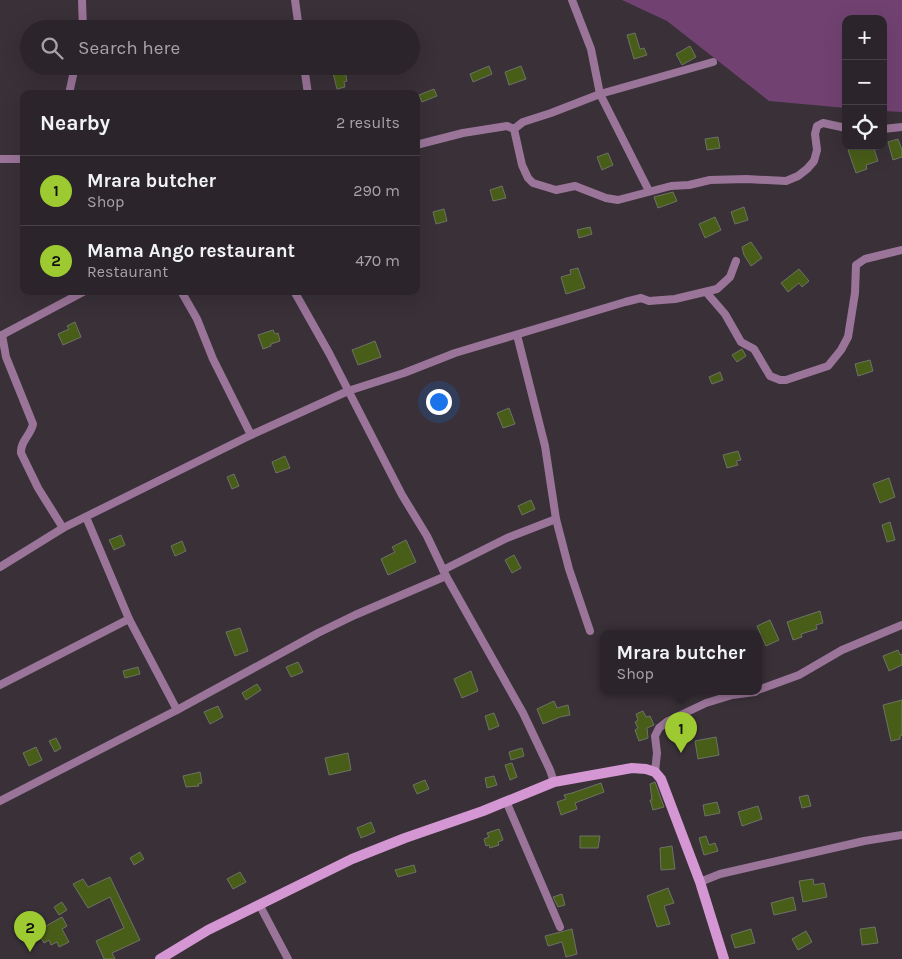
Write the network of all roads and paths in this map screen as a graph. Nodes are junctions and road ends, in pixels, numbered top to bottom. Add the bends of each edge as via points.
1 (82, 0) edge
2 (295, 0) edge
3 (572, 0) edge
4 (83, 20) edge
5 (298, 20) edge
6 (712, 62) dead end
7 (73, 75) edge
8 (305, 75) edge
9 (69, 90) edge
10 (307, 90) edge
11 (600, 94) junction
12 (842, 127) edge
13 (902, 127) edge
14 (514, 129) junction
15 (887, 129) edge
16 (420, 144) edge
17 (20, 159) edge
18 (0, 160) edge
19 (650, 191) junction
20 (902, 250) edge
21 (736, 261) dead end
22 (706, 292) junction
23 (78, 295) edge
24 (183, 295) edge
25 (296, 295) edge
26 (517, 335) junction
27 (1, 336) edge
28 (348, 391) junction
29 (251, 435) junction
30 (86, 518) junction
31 (556, 519) junction
32 (64, 528) junction
33 (0, 567) edge
34 (444, 573) junction
35 (129, 620) junction
36 (902, 625) edge
37 (590, 631) dead end
38 (0, 686) edge
39 (762, 689) edge
40 (732, 695) edge
41 (177, 710) junction
42 (655, 772) junction
43 (554, 782) junction
44 (0, 801) edge
45 (506, 801) junction
46 (902, 835) edge
47 (700, 882) junction
48 (259, 904) junction
49 (560, 927) dead end
50 (160, 959) edge
51 (288, 959) edge
52 (724, 959) edge

1 - 4 street
2 - 5 street
3 - 11 street via 591,49
6 - 11 street
7 - 9 street
8 - 10 street
11 - 14 street via 523,122
11 - 19 street
12 - 19 street via 823,123 817,126 814,161 807,170 786,181 710,180
13 - 15 street
14 - 16 street via 507,126 463,133
14 - 19 street via 522,165 533,183 556,190 575,186 612,199
17 - 18 street
20 - 22 street via 865,259 856,265 848,337 841,350 828,366 794,379 780,380 770,376 754,349 740,342 724,314
21 - 22 street via 725,282
22 - 26 street via 665,300 640,298
23 - 27 street
24 - 29 street
25 - 28 street
26 - 28 street
26 - 31 street via 545,446
27 - 32 street via 33,424 21,448 22,453 38,488
28 - 29 street
28 - 34 street
29 - 30 street
30 - 32 street
30 - 35 street
31 - 34 street via 507,538
31 - 37 street
32 - 33 street
34 - 41 street via 333,626
34 - 43 street via 526,721
35 - 38 street
35 - 41 street
36 - 39 street via 842,650 799,675
40 - 42 street via 691,708 659,728 655,736
41 - 44 street
42 - 43 street via 632,768
42 - 47 street via 661,779
43 - 45 street
45 - 48 street via 352,859
45 - 49 street
46 - 47 street via 720,874
47 - 52 street
48 - 50 street
48 - 51 street

